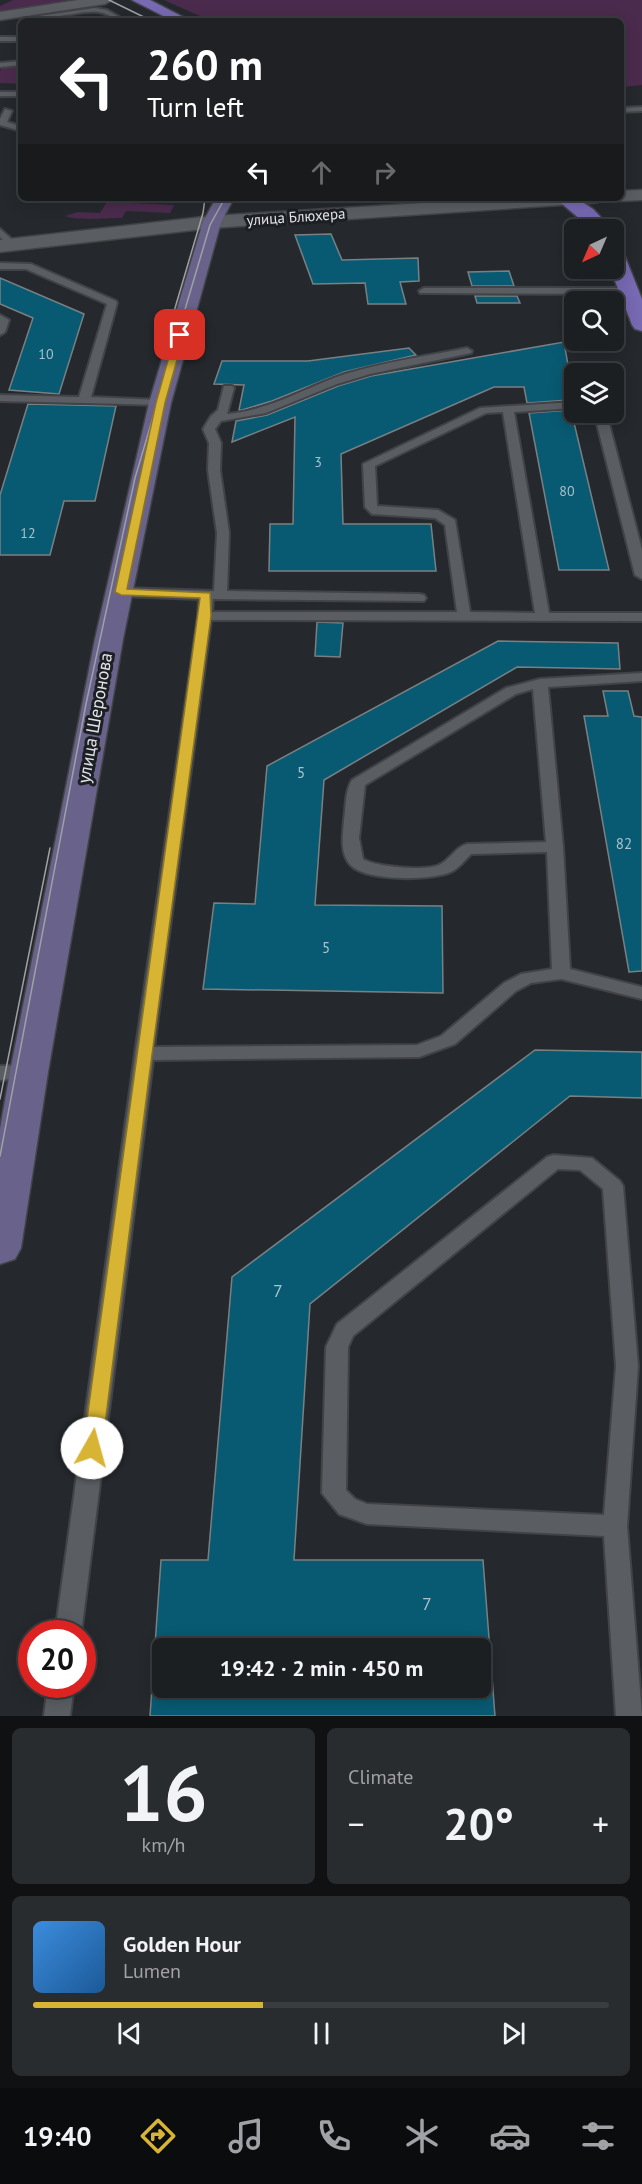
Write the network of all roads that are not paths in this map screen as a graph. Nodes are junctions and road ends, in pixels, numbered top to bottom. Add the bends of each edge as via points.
1 (105, 0) edge
2 (139, 0) edge
3 (0, 16) edge
4 (49, 18) edge
5 (118, 18) edge
6 (178, 18) edge
7 (0, 39) edge
8 (18, 39) edge
9 (18, 63) edge
10 (0, 65) edge
11 (0, 93) edge
12 (18, 94) edge
13 (642, 109) edge
14 (624, 110) edge
15 (8, 111) edge
16 (18, 128) edge
17 (642, 195) edge
18 (624, 196) edge
19 (223, 201) edge
20 (491, 201) edge
21 (569, 201) edge
22 (454, 202) edge
23 (596, 219) edge
24 (212, 222) junction
25 (0, 232) edge
26 (7, 246) edge
27 (0, 266) edge
28 (623, 279) edge
29 (424, 291) dead end
30 (628, 291) junction
31 (0, 318) edge
32 (642, 325) edge
33 (0, 332) edge
34 (467, 351) dead end
35 (228, 388) dead end
36 (0, 398) edge
37 (84, 400) junction
38 (160, 403) junction
39 (564, 405) edge
40 (508, 408) junction
41 (215, 418) junction
42 (603, 423) edge
43 (642, 575) edge
44 (121, 592) junction
45 (213, 596) junction
46 (419, 598) dead end
47 (205, 616) junction
48 (464, 617) junction
49 (543, 617) junction
50 (642, 617) edge
51 (642, 677) edge
52 (540, 683) junction
53 (555, 847) junction
54 (561, 973) junction
55 (642, 993) edge
56 (144, 1054) junction
57 (15, 1072) edge
58 (0, 1248) edge
59 (615, 1526) junction
60 (70, 1620) edge
61 (59, 1698) edge
62 (57, 1716) edge
63 (629, 1716) edge

1 - 3 street
2 - 6 main road
4 - 5 lane via 34,17 95,10
7 - 8 lane
9 - 10 lane
11 - 12 lane
13 - 14 lane
15 - 16 lane via 2,123
17 - 18 street
19 - 24 main road, улица Шеронова
20 - 22 street, улица Блюхера
21 - 23 main road
22 - 24 street, улица Блюхера
24 - 26 street, улица Блюхера
24 - 38 main road, улица Шеронова
25 - 26 lane
27 - 37 lane via 28,266 112,303
28 - 30 main road
29 - 30 lane
30 - 32 main road
31 - 33 lane via 4,320
34 - 41 lane via 332,382 262,412
35 - 41 lane via 224,410
36 - 37 lane
37 - 38 lane
38 - 44 main road, улица Шеронова
39 - 40 lane
40 - 48 lane via 479,412 369,464 371,507 376,511 438,514 451,523
40 - 49 lane
41 - 45 lane via 209,429 215,443 214,470 223,533
42 - 43 lane
44 - 45 lane
44 - 57 main road, улица Шеронова
45 - 46 lane
45 - 47 lane
47 - 48 lane
47 - 56 lane
48 - 49 lane
49 - 50 lane
51 - 52 lane
52 - 53 lane
52 - 53 lane via 511,691 358,783 351,855 372,872 438,871 447,868 467,849
53 - 54 lane
54 - 55 lane
54 - 56 lane via 527,978 510,987 448,1040 419,1051
56 - 60 lane
57 - 58 main road, улица Шеронова
59 - 59 lane via 627,1366 613,1186 585,1163 554,1162 345,1330 336,1347 334,1493 347,1507 367,1514
59 - 63 lane
61 - 62 lane

